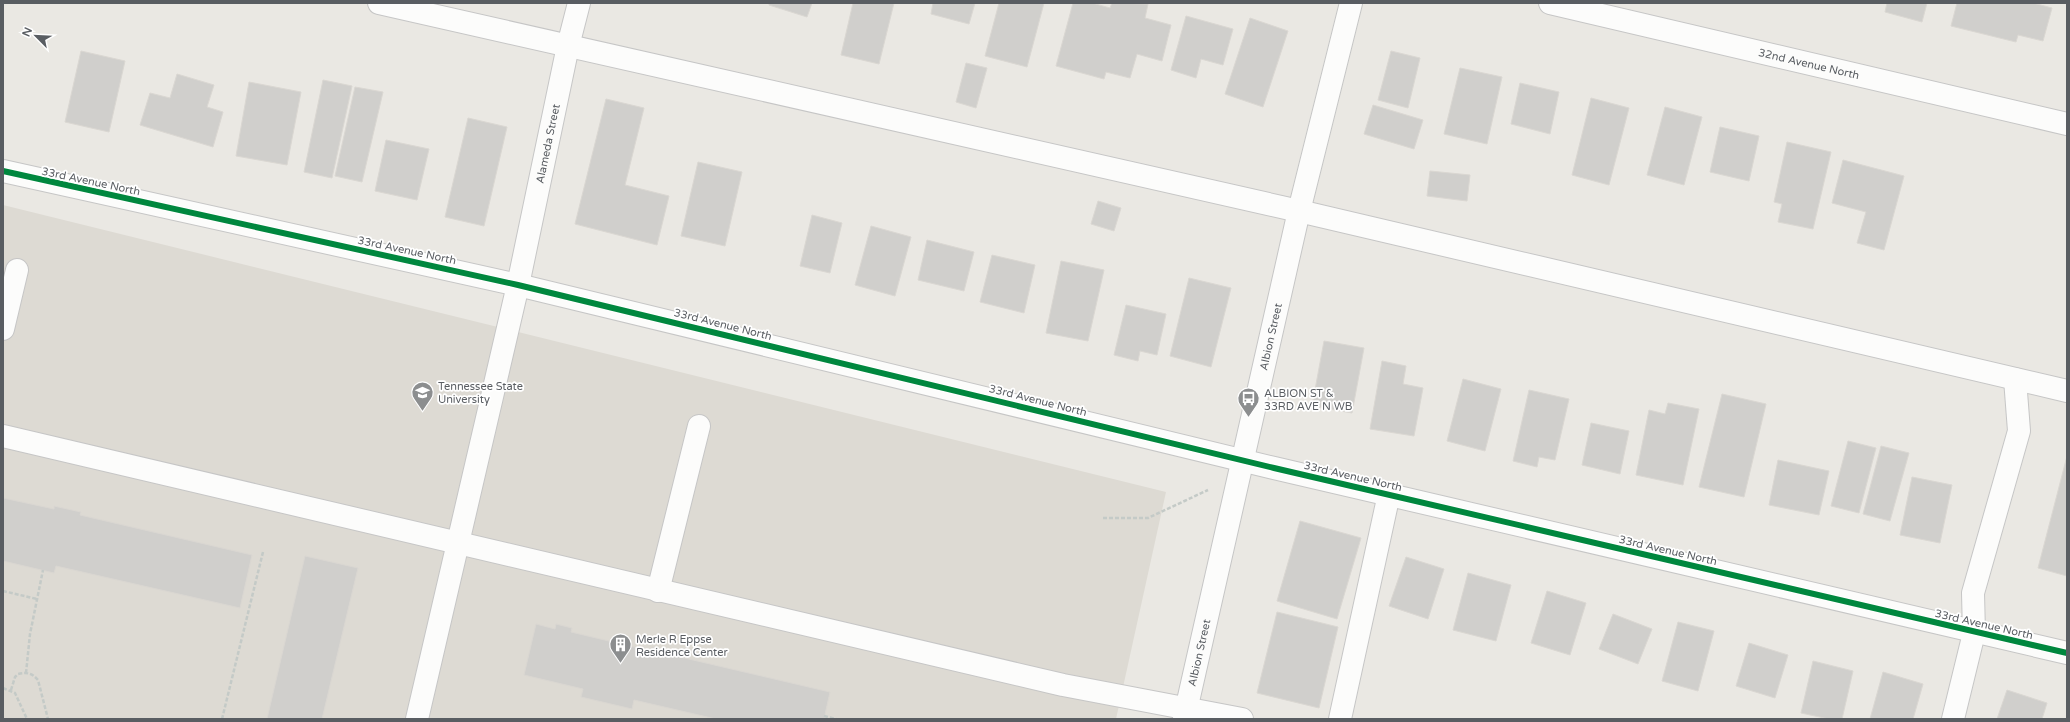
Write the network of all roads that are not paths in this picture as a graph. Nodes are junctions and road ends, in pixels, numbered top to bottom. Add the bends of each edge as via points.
1 (379, 3) edge
2 (579, 3) edge
3 (1352, 3) edge
4 (1550, 3) edge
5 (1586, 7) edge
6 (568, 46) junction
7 (2067, 124) edge
8 (3, 171) edge
9 (1299, 211) junction
10 (17, 270) dead end
11 (518, 285) junction
12 (3, 329) edge
13 (2015, 379) junction
14 (2067, 391) edge
15 (699, 426) dead end
16 (3, 436) edge
17 (1244, 460) junction
18 (1389, 494) junction
19 (457, 544) junction
20 (658, 591) junction
21 (1974, 633) junction
22 (2067, 653) edge
23 (1186, 714) edge
24 (420, 718) edge
25 (1242, 719) edge
26 (1340, 719) edge
27 (1953, 719) edge

1 - 6 street
2 - 6 street, Alameda Street
3 - 9 street, Albion Street
4 - 5 street, 32nd Avenue North
5 - 7 street, 32nd Avenue North
6 - 9 street
6 - 11 street, Alameda Street
8 - 11 street, 33rd Avenue North
9 - 13 street
9 - 17 street, Albion Street
10 - 12 street
11 - 17 street, 33rd Avenue North
11 - 19 street, Alameda Street
13 - 14 street
13 - 21 street via 2019,431 1973,593
15 - 20 street
16 - 19 street
17 - 18 street, 33rd Avenue North
17 - 23 street, Albion Street
18 - 21 street, 33rd Avenue North
18 - 26 street
19 - 20 street
19 - 24 street, Alameda Street
20 - 23 street
21 - 22 street, 33rd Avenue North
21 - 27 street
23 - 25 street

